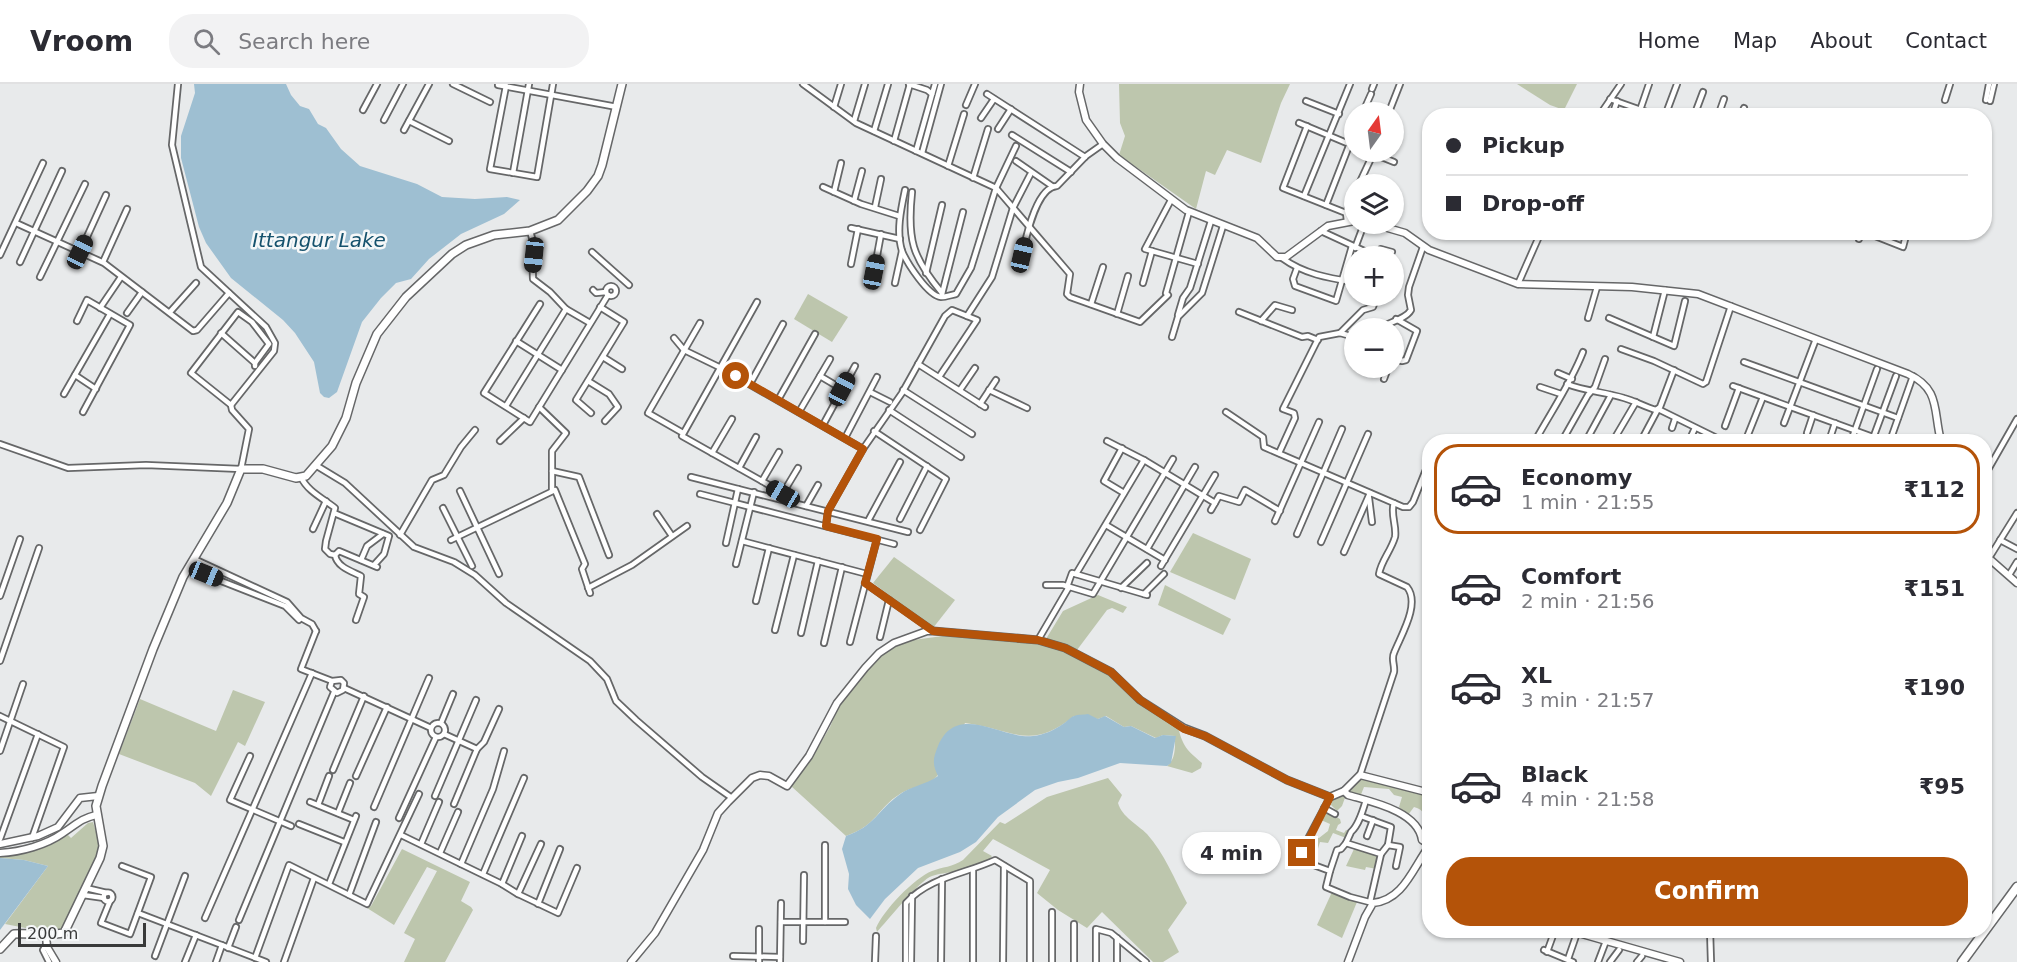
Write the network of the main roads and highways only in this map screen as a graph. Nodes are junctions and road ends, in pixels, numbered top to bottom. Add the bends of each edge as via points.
1 (622, 84) edge
2 (2017, 887) edge
3 (1992, 921) edge
4 (1980, 938) edge
5 (0, 949) edge
6 (1962, 962) edge

1 - 5 main road via 602,165 587,191 558,220 530,231 494,235 465,245 406,297 377,334 346,418 317,466 306,477 296,478 241,468 227,503 188,568 153,649 98,796 96,815 103,846 64,933 47,939 31,933 14,934
2 - 3 highway
4 - 6 highway

